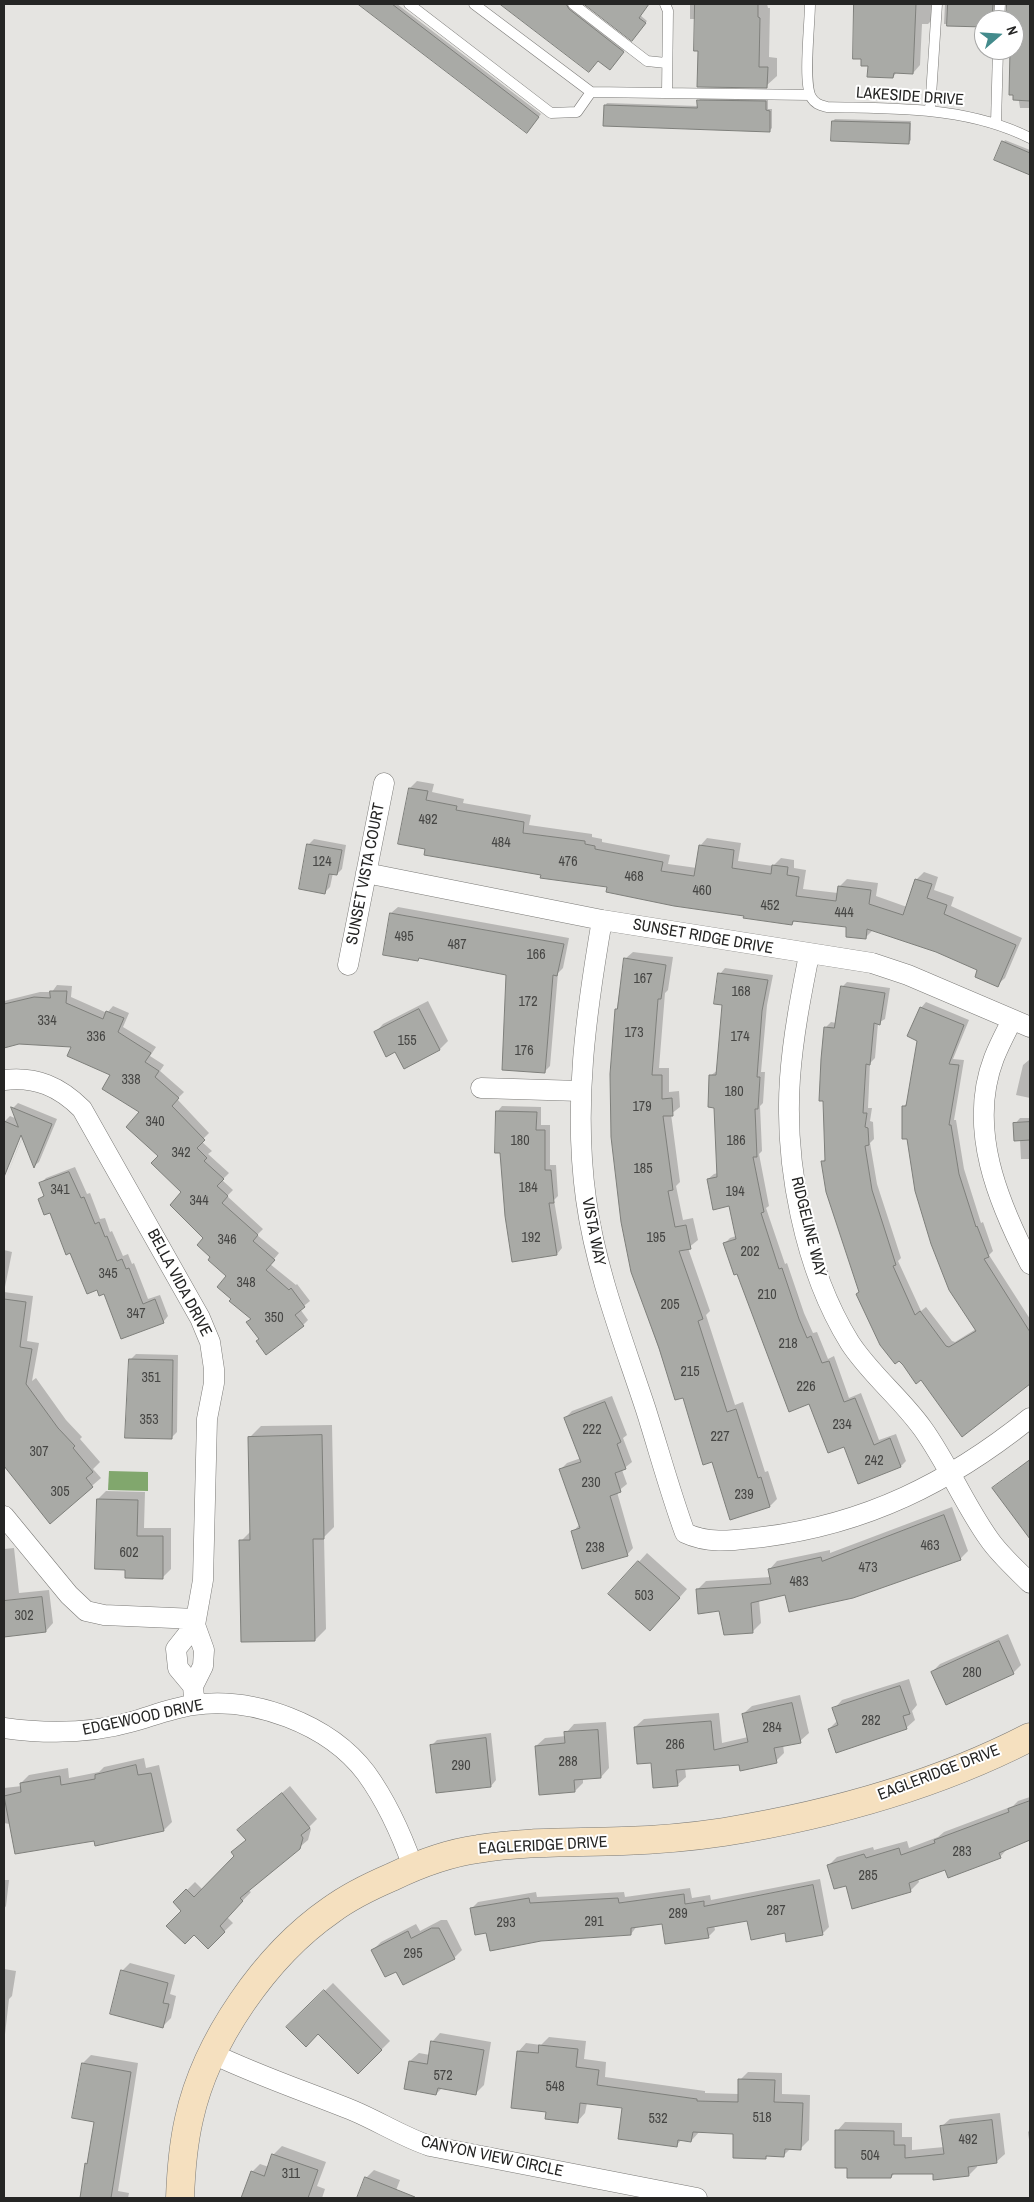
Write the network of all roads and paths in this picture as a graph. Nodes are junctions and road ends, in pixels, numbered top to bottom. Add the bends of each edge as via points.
1 (409, 4) edge
2 (473, 4) edge
3 (573, 4) edge
4 (665, 4) edge
5 (810, 4) edge
6 (937, 4) edge
7 (998, 60) edge
8 (666, 63) junction
9 (591, 92) junction
10 (667, 93) junction
11 (812, 99) junction
12 (930, 111) junction
13 (996, 123) junction
14 (1030, 138) edge
15 (384, 783) dead end
16 (366, 873) junction
17 (602, 920) junction
18 (809, 954) junction
19 (348, 966) dead end
20 (1012, 1020) junction
21 (1030, 1027) edge
22 (4, 1080) edge
23 (481, 1088) dead end
24 (580, 1091) junction
25 (1030, 1264) edge
26 (1030, 1418) edge
27 (951, 1474) junction
28 (4, 1516) edge
29 (1030, 1582) edge
30 (196, 1622) junction
31 (194, 1695) junction
32 (4, 1728) edge
33 (1030, 1737) edge
34 (413, 1867) junction
35 (213, 2054) junction
36 (180, 2198) edge
37 (697, 2198) edge

1 - 9 lane via 551,113 578,112
2 - 9 lane
3 - 8 lane via 647,61
4 - 8 lane via 668,10
5 - 11 lane via 808,81
6 - 12 lane
7 - 13 lane
8 - 10 lane
9 - 10 lane, LAKESIDE DRIVE
10 - 11 lane, LAKESIDE DRIVE
11 - 12 lane, LAKESIDE DRIVE via 827,107
12 - 13 lane, LAKESIDE DRIVE
13 - 14 lane, LAKESIDE DRIVE
15 - 16 street, SUNSET VISTA COURT
16 - 17 street, SUNSET RIDGE DRIVE
16 - 19 street, SUNSET VISTA COURT
17 - 18 street, SUNSET RIDGE DRIVE
17 - 24 street, VISTA WAY via 585,1027
18 - 20 street, SUNSET RIDGE DRIVE via 890,968
18 - 27 street, RIDGELINE WAY via 793,1050 789,1111 795,1181 814,1262 850,1342 874,1374 911,1412
20 - 21 street, SUNSET RIDGE DRIVE
20 - 25 street via 989,1074 984,1134 994,1179
22 - 30 street, BELLA VIDA DRIVE via 44,1083 64,1093 82,1109 200,1318 210,1342 214,1384 207,1419 202,1580
23 - 24 street
24 - 27 street, VISTA WAY via 586,1198 596,1250 614,1318 684,1533 698,1539 726,1542 810,1529 876,1510
26 - 27 street
27 - 29 street, RIDGELINE WAY via 990,1540
28 - 30 street via 86,1611
30 - 31 street via 176,1649 178,1668
31 - 32 street, EDGEWOOD DRIVE via 130,1722 85,1731 41,1732
31 - 34 street, EDGEWOOD DRIVE via 284,1715 326,1738 365,1771 394,1818
33 - 34 main road, EAGLERIDGE DRIVE via 926,1781 798,1817 722,1832 682,1836 505,1845 475,1849
34 - 35 main road, EAGLERIDGE DRIVE via 358,1893 300,1934 263,1972 231,2019
35 - 36 main road, EAGLERIDGE DRIVE via 189,2116
35 - 37 street, CANYON VIEW CIRCLE via 371,2118 398,2134 430,2146

